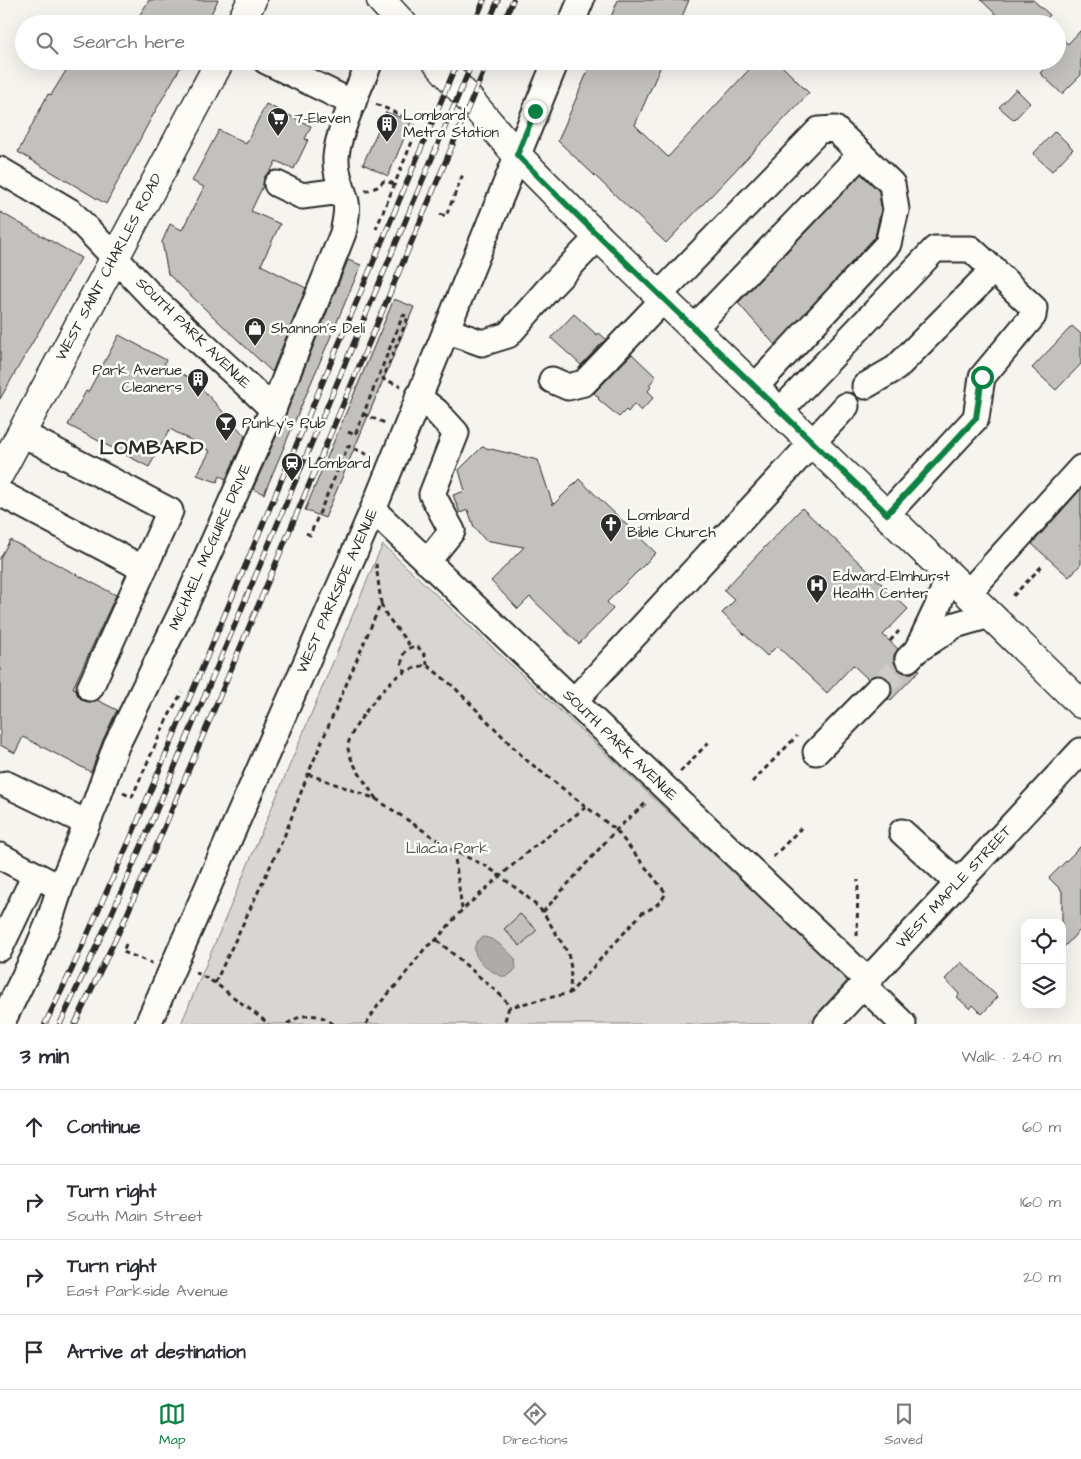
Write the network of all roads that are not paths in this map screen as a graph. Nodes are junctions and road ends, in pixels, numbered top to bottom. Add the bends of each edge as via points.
1 (252, 0) edge
2 (581, 0) edge
3 (244, 15) edge
4 (575, 15) edge
5 (215, 70) edge
6 (287, 70) edge
7 (368, 70) edge
8 (444, 70) edge
9 (552, 70) edge
10 (361, 102) junction
11 (861, 154) junction
12 (517, 155) junction
13 (0, 170) edge
14 (277, 184) dead end
15 (352, 189) junction
16 (599, 236) junction
17 (114, 257) junction
18 (994, 269) junction
19 (661, 297) junction
20 (694, 328) junction
21 (446, 330) junction
22 (552, 380) dead end
23 (865, 386) dead end
24 (755, 387) junction
25 (410, 391) junction
26 (846, 406) dead end
27 (273, 409) junction
28 (780, 411) junction
29 (21, 433) junction
30 (812, 443) junction
31 (1081, 468) edge
32 (1, 475) edge
33 (372, 510) junction
34 (887, 514) junction
35 (427, 562) junction
36 (144, 569) junction
37 (958, 584) junction
38 (990, 615) junction
39 (90, 688) dead end
40 (878, 689) tunnel mouth
41 (574, 701) junction
42 (1081, 704) edge
43 (1081, 751) edge
44 (816, 752) dead end
45 (6, 784) dead end
46 (87, 823) junction
47 (902, 832) dead end
48 (0, 856) edge
49 (35, 875) junction
50 (958, 883) junction
51 (60, 888) junction
52 (0, 948) edge
53 (865, 983) junction
54 (0, 1024) edge
55 (148, 1024) edge
56 (827, 1024) edge
57 (902, 1024) edge

1 - 3 main road
2 - 4 street
5 - 17 main road, WEST SAINT CHARLES ROAD
6 - 10 street
7 - 10 street, MICHAEL MCGUIRE DRIVE
8 - 12 main road
9 - 12 street, WEST PARKSIDE AVENUE
10 - 15 street, MICHAEL MCGUIRE DRIVE via 341,133 336,156 336,174
11 - 19 street via 835,129 819,130
11 - 20 street
11 - 24 street via 892,184 896,210 888,244
12 - 16 main road
12 - 21 street, WEST PARKSIDE AVENUE
13 - 17 street, SOUTH PARK AVENUE via 71,212
14 - 15 street via 302,196
15 - 27 street, MICHAEL MCGUIRE DRIVE via 346,203 343,233
16 - 19 main road
16 - 21 street via 508,335 482,343
17 - 27 street, SOUTH PARK AVENUE via 158,303
17 - 29 main road, WEST SAINT CHARLES ROAD
18 - 23 street via 896,368
18 - 28 street via 971,249 935,249
18 - 34 street via 1034,308 1033,316 982,377 976,418
19 - 20 main road
19 - 22 street via 584,382 568,387
20 - 24 main road
21 - 25 street, WEST PARKSIDE AVENUE
24 - 28 main road
25 - 33 street, WEST PARKSIDE AVENUE
25 - 35 street via 436,411 456,433 432,494 452,531
26 - 30 street
27 - 46 street, MICHAEL MCGUIRE DRIVE via 188,599 116,746
28 - 30 main road
29 - 32 main road, WEST SAINT CHARLES ROAD
29 - 36 street via 170,511
30 - 34 main road
30 - 41 street
31 - 37 street
32 - 36 street
33 - 35 street, SOUTH PARK AVENUE
33 - 55 street, WEST PARKSIDE AVENUE
34 - 37 main road
35 - 41 street, SOUTH PARK AVENUE
36 - 39 street
37 - 38 main road
37 - 38 street via 937,608 913,654 955,625
38 - 42 main road
40 - 44 street
41 - 53 street, SOUTH PARK AVENUE
43 - 50 street, WEST MAPLE STREET
45 - 46 street
46 - 51 street, MICHAEL MCGUIRE DRIVE
47 - 50 street
48 - 49 street
49 - 51 street
49 - 52 street
50 - 53 street, WEST MAPLE STREET
51 - 54 street, MICHAEL MCGUIRE DRIVE via 36,953
53 - 56 street, WEST MAPLE STREET
53 - 57 street, SOUTH PARK AVENUE

